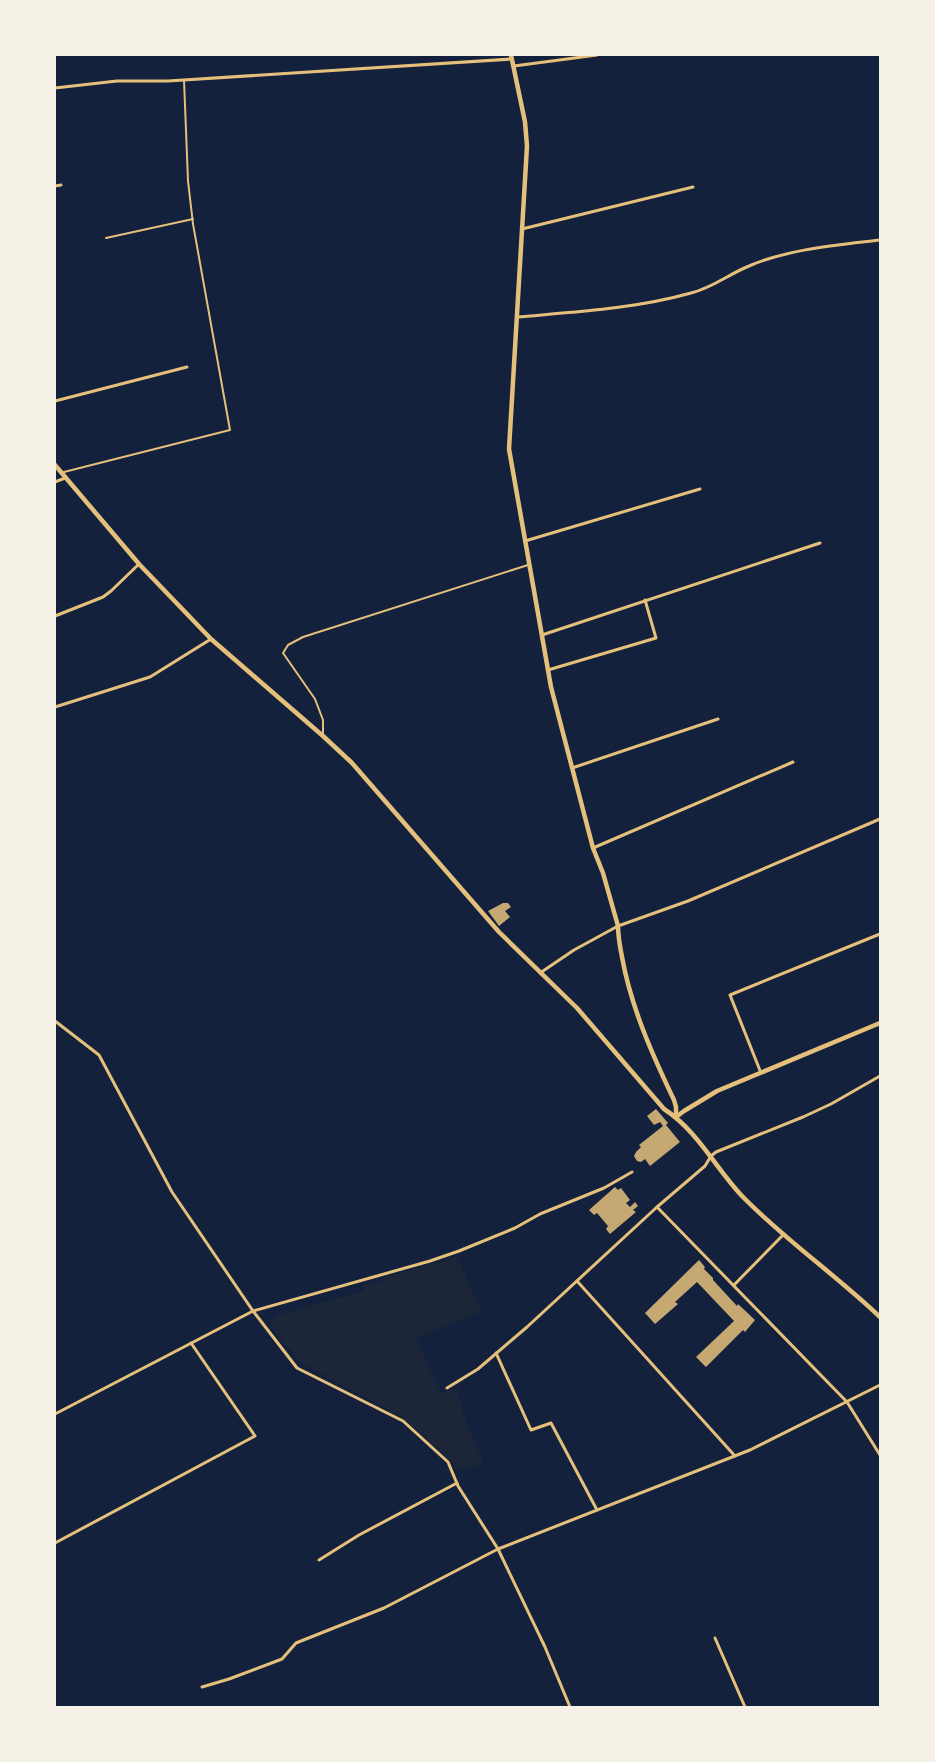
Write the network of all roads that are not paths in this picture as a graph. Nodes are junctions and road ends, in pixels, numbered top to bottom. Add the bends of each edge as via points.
1 (597, 55) edge
2 (512, 57) edge
3 (514, 66) junction
4 (184, 80) junction
5 (55, 88) edge
6 (61, 184) dead end
7 (55, 186) edge
8 (693, 186) dead end
9 (193, 219) junction
10 (522, 229) junction
11 (106, 238) dead end
12 (880, 240) edge
13 (517, 317) junction
14 (187, 367) dead end
15 (55, 400) edge
16 (55, 465) edge
17 (61, 473) junction
18 (65, 478) junction
19 (55, 482) edge
20 (700, 489) dead end
21 (525, 540) junction
22 (820, 543) dead end
23 (139, 564) junction
24 (529, 564) junction
25 (645, 600) junction
26 (55, 616) edge
27 (542, 635) junction
28 (211, 638) junction
29 (548, 670) junction
30 (55, 707) edge
31 (718, 719) dead end
32 (323, 736) junction
33 (793, 762) dead end
34 (572, 768) junction
35 (880, 819) edge
36 (593, 848) junction
37 (618, 926) junction
38 (880, 934) edge
39 (540, 973) junction
40 (55, 1021) edge
41 (880, 1023) edge
42 (761, 1073) junction
43 (880, 1076) edge
44 (676, 1117) junction
45 (710, 1156) junction
46 (632, 1172) dead end
47 (658, 1207) junction
48 (784, 1234) junction
49 (577, 1281) junction
50 (734, 1285) junction
51 (253, 1310) junction
52 (880, 1317) edge
53 (191, 1343) junction
54 (496, 1353) junction
55 (880, 1385) edge
56 (446, 1388) dead end
57 (847, 1402) junction
58 (55, 1414) edge
59 (878, 1448) edge
60 (880, 1455) edge
61 (735, 1456) junction
62 (457, 1483) junction
63 (597, 1510) junction
64 (55, 1543) edge
65 (498, 1549) junction
66 (319, 1560) dead end
67 (715, 1638) dead end
68 (202, 1687) dead end
69 (570, 1707) edge
70 (745, 1707) edge

1 - 3 street
2 - 3 street
2 - 4 street
3 - 10 street via 527,135
4 - 5 street via 117,81
4 - 9 lane via 188,181
6 - 7 street
8 - 10 street
9 - 11 lane
9 - 17 lane via 230,430
10 - 13 street
12 - 13 street via 791,253 750,265 691,293 666,299
13 - 21 street via 509,450
14 - 15 street
16 - 17 street
17 - 18 street
18 - 19 street
18 - 23 street
20 - 21 street
21 - 24 street
22 - 25 street
23 - 26 street via 103,597
23 - 28 street
24 - 27 street
24 - 32 lane via 356,619 288,645 283,653 315,699 323,720
25 - 27 street
25 - 29 street via 656,638
27 - 29 street
28 - 30 street via 150,677
28 - 32 street
29 - 34 street
31 - 34 street
32 - 39 street via 352,763 499,932
33 - 36 street
34 - 36 street
35 - 37 street via 688,901
36 - 37 street via 604,874
37 - 39 street
37 - 44 street via 625,976 642,1028 674,1100
38 - 42 street via 730,995
39 - 44 street via 577,1008 664,1110
40 - 51 street via 99,1055 172,1192
41 - 42 street
42 - 44 street via 717,1091
43 - 45 street via 824,1107
44 - 45 street
45 - 47 street via 705,1166
45 - 48 street via 742,1196
46 - 51 street via 604,1188 459,1250
47 - 49 street
47 - 50 street
48 - 50 street
48 - 52 street
49 - 54 street
49 - 61 street
50 - 57 street
51 - 53 street
51 - 62 street via 297,1368 403,1421 448,1462
53 - 58 street
53 - 64 street via 255,1436
54 - 56 street via 478,1369
54 - 63 street via 531,1430 551,1423
55 - 57 street
57 - 59 street
57 - 61 street
59 - 60 street
61 - 63 street
62 - 65 street
62 - 66 street
63 - 65 street
65 - 68 street via 384,1608 296,1643 282,1659
65 - 69 street via 546,1647
67 - 70 street

